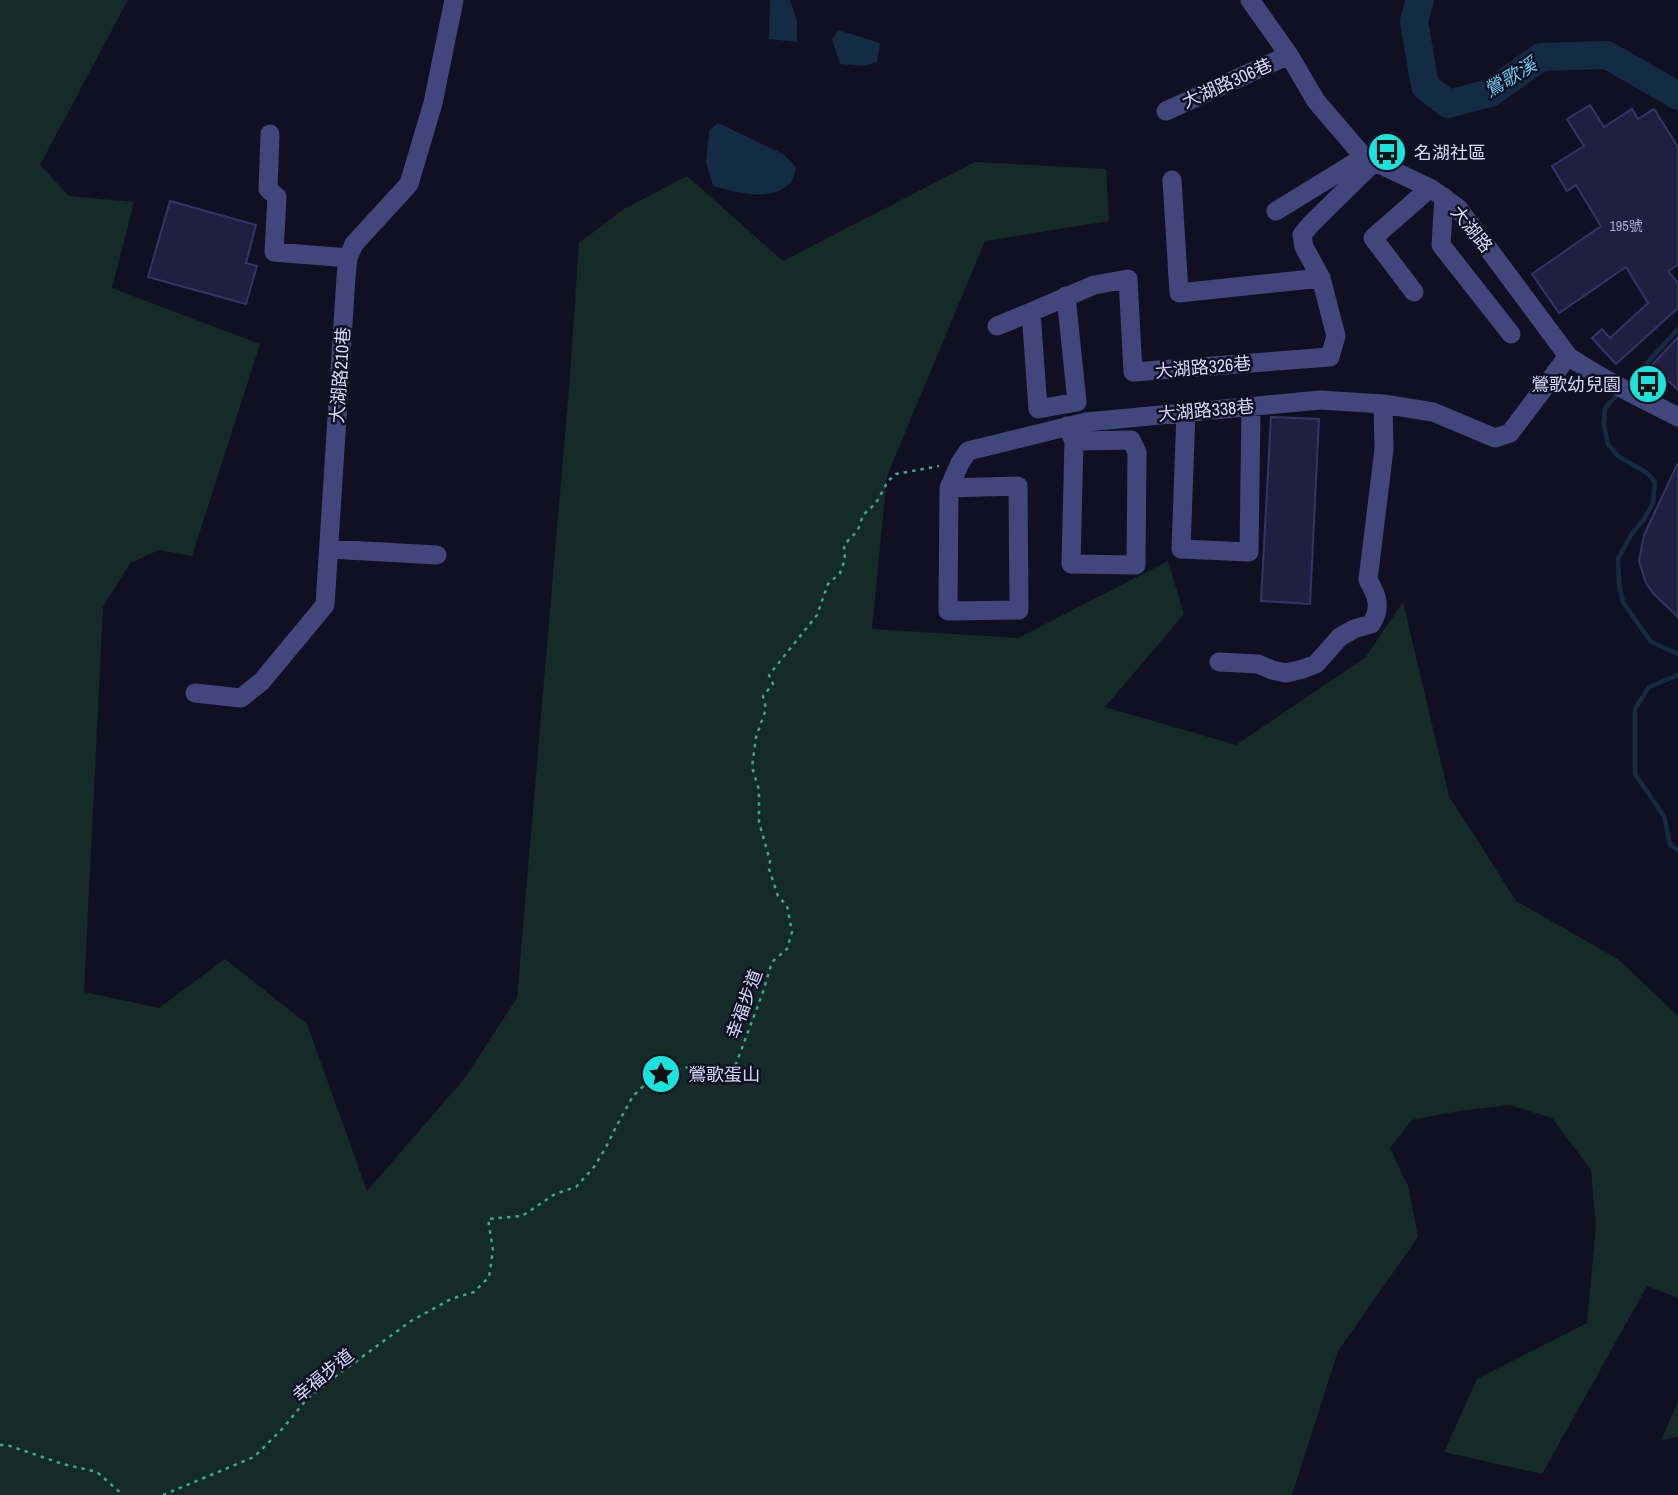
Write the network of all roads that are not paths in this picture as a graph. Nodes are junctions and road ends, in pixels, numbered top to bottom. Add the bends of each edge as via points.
1 (454, 0) edge
2 (1250, 0) edge
3 (1289, 55) junction
4 (1166, 111) dead end
5 (270, 134) dead end
6 (1369, 159) junction
7 (1172, 180) dead end
8 (1437, 192) junction
9 (1276, 211) dead end
10 (348, 258) junction
11 (1321, 278) junction
12 (1415, 292) dead end
13 (1066, 296) junction
14 (1031, 312) junction
15 (997, 326) dead end
16 (1511, 334) dead end
17 (1568, 356) junction
18 (1383, 404) junction
19 (1251, 406) junction
20 (1186, 412) junction
21 (1678, 417) edge
22 (1070, 433) junction
23 (948, 488) junction
24 (329, 549) junction
25 (437, 555) dead end
26 (1219, 662) dead end
27 (195, 693) dead end

1 - 10 street, 大湖路210巷 via 433,103 409,184 354,244
2 - 3 street, 大湖路
3 - 4 street, 大湖路306巷
3 - 6 street, 大湖路 via 1316,101
5 - 10 street via 268,189 277,197 274,252
6 - 8 street, 大湖路
6 - 9 street
6 - 11 street, 大湖路326巷 via 1302,235
7 - 11 street via 1179,293
8 - 12 street via 1373,237
8 - 16 street via 1441,245
8 - 17 street, 大湖路 via 1458,208
10 - 24 street, 大湖路210巷
11 - 13 street, 大湖路326巷 via 1336,336 1329,357 1133,372 1128,279
13 - 14 street, 大湖路326巷
13 - 14 street via 1077,402 1038,409
14 - 15 street, 大湖路326巷
17 - 18 street, 大湖路338巷 via 1510,433 1495,438 1433,412
17 - 21 street, 大湖路
18 - 19 street, 大湖路338巷 via 1320,400
18 - 26 street via 1384,449 1368,580 1376,594 1377,617 1340,637 1316,664 1303,669 1286,673 1258,664
19 - 20 street, 大湖路338巷
19 - 20 street via 1249,552 1181,549
20 - 22 street, 大湖路338巷 via 1086,422
22 - 22 street via 1071,564 1136,565 1137,452 1131,439
22 - 23 street, 大湖路338巷 via 968,451
23 - 23 street via 948,611 1019,610 1018,486
24 - 25 street
24 - 27 street, 大湖路210巷 via 325,605 262,681 241,698

